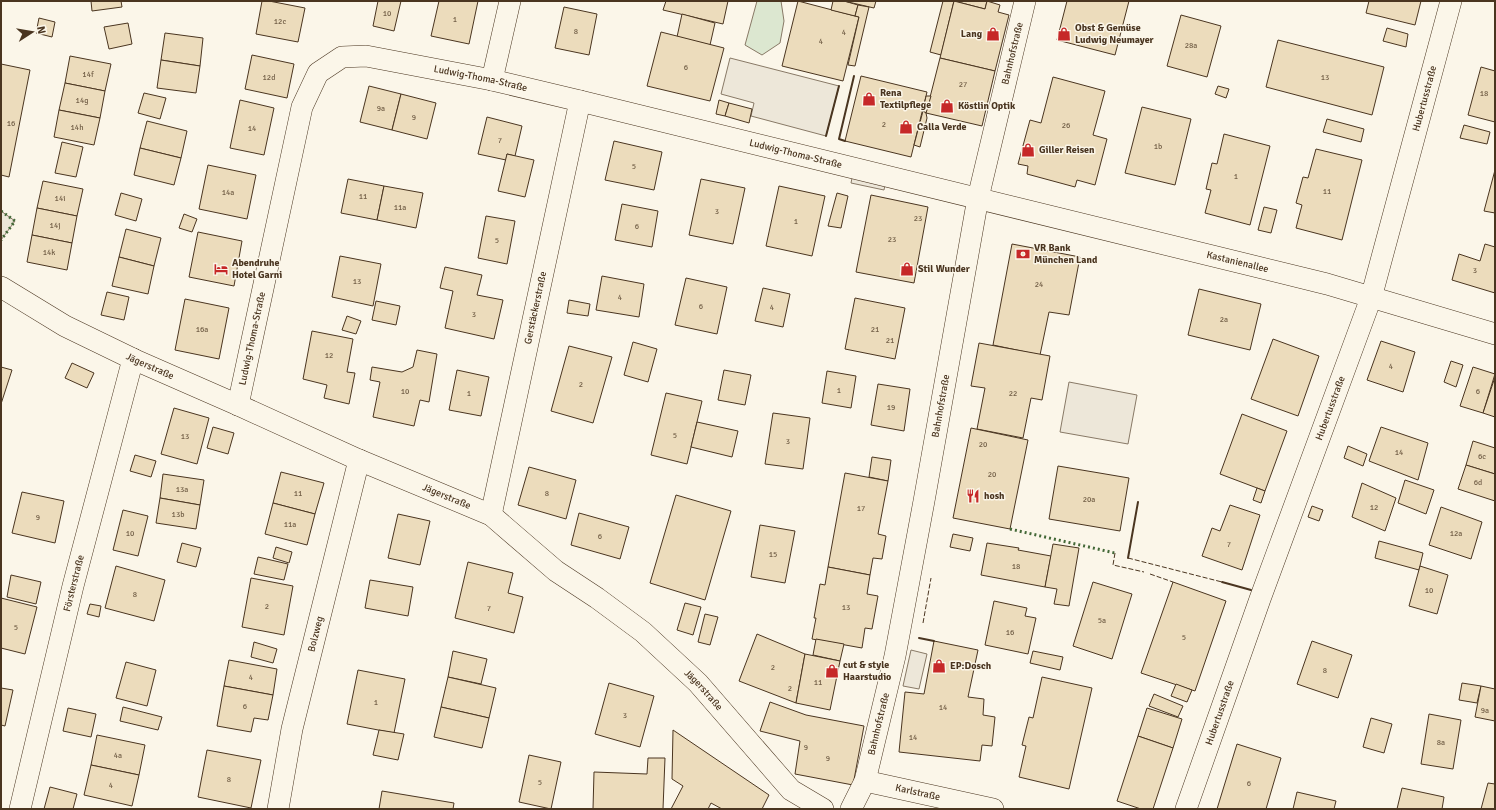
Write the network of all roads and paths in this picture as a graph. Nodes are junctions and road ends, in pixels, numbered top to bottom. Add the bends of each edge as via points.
1 (510, 1) edge
2 (1025, 1) edge
3 (1452, 1) edge
4 (492, 80) junction
5 (580, 101) junction
6 (978, 198) junction
7 (1, 287) edge
8 (1371, 298) junction
9 (1495, 334) edge
10 (133, 359) junction
11 (238, 405) junction
12 (358, 460) junction
13 (491, 515) junction
14 (866, 781) junction
15 (20, 809) edge
16 (278, 809) edge
17 (823, 809) edge
18 (851, 809) edge
19 (993, 809) edge
20 (1186, 809) edge

1 - 4 street
2 - 6 street, Bahnhofstraße
3 - 8 street, Hubertusstraße
4 - 5 street, Ludwig-Thoma-Straße
4 - 11 street, Ludwig-Thoma-Straße via 366,56 342,57 318,73 302,107
5 - 6 street, Ludwig-Thoma-Straße
5 - 13 street, Gerstäckerstraße
6 - 8 street, Kastanienallee via 1327,284
6 - 14 street, Bahnhofstraße via 901,627
7 - 10 street, Jägerstraße via 65,326
8 - 9 street, Kastanienallee
8 - 20 street, Hubertusstraße
10 - 11 street, Jägerstraße
10 - 15 street, Försterstraße via 73,586
11 - 12 street, Jägerstraße
12 - 13 street, Jägerstraße
12 - 16 street, Bolzweg via 292,729
13 - 17 street, Jägerstraße via 556,572 643,632 698,683 791,790
14 - 18 street, Bahnhofstraße
14 - 19 street, Karlstraße

